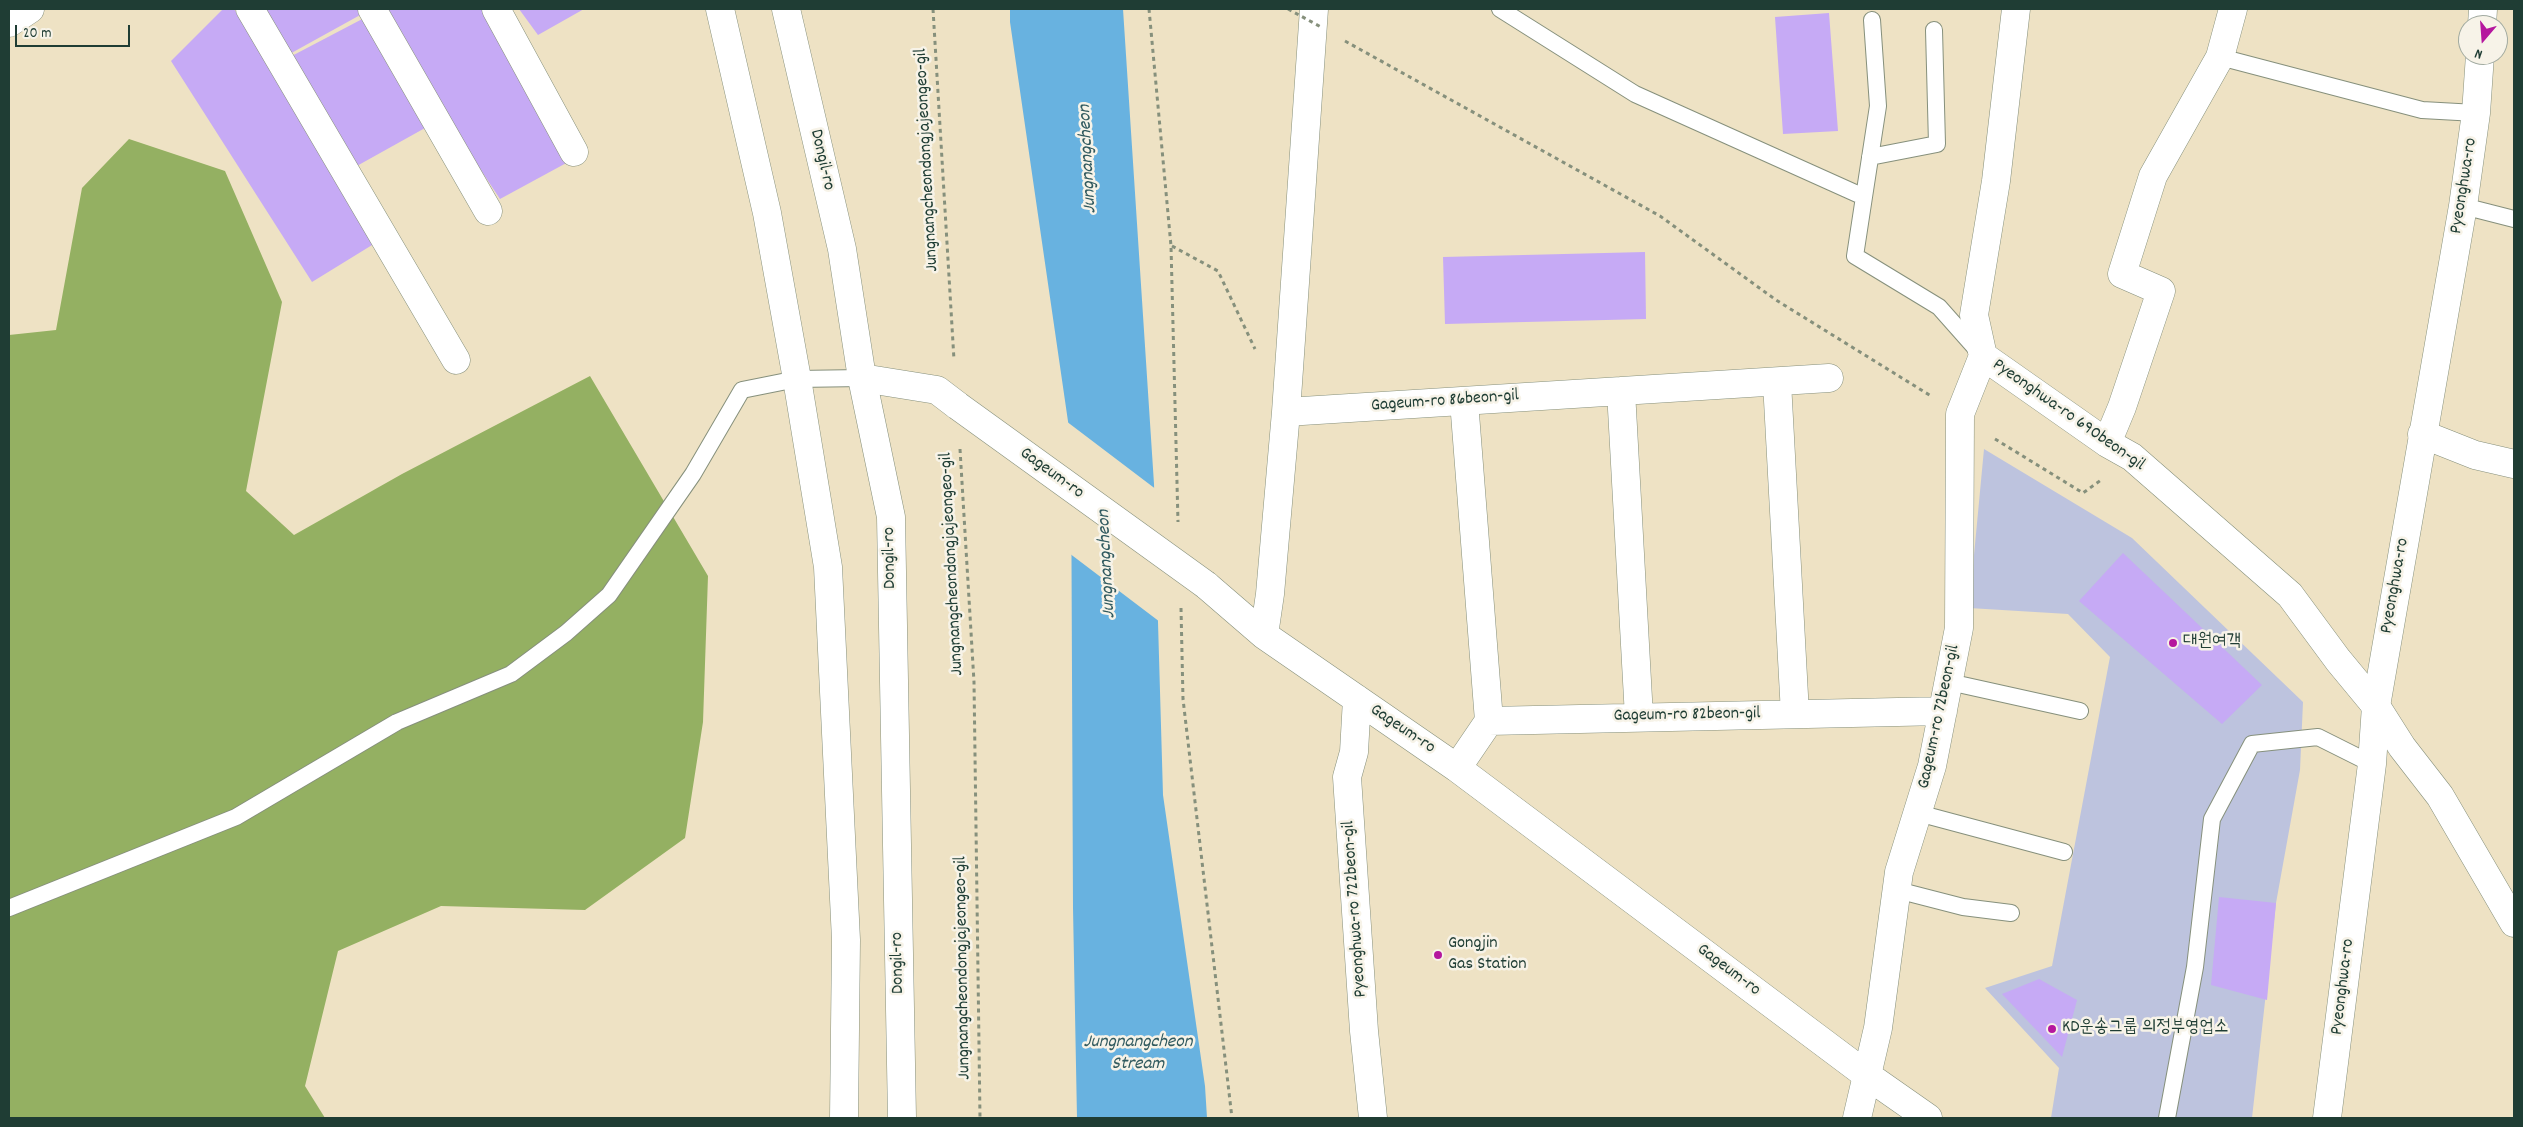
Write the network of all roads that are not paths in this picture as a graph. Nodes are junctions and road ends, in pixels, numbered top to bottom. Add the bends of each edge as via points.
1 (30, 9) edge
2 (250, 9) edge
3 (372, 9) edge
4 (496, 9) edge
5 (720, 9) edge
6 (786, 9) edge
7 (1500, 9) edge
8 (2016, 9) edge
9 (2233, 9) edge
10 (1317, 18) edge
11 (1872, 20) dead end
12 (9, 22) edge
13 (1934, 30) dead end
14 (2220, 57) junction
15 (2479, 65) edge
16 (2476, 113) junction
17 (574, 152) dead end
18 (1870, 157) junction
19 (1864, 197) junction
20 (2463, 206) junction
21 (488, 211) dead end
22 (2514, 219) edge
23 (1983, 356) junction
24 (456, 360) dead end
25 (862, 378) junction
26 (1829, 378) dead end
27 (798, 379) junction
28 (1777, 382) junction
29 (1621, 391) junction
30 (1464, 401) junction
31 (1286, 412) junction
32 (2422, 434) junction
33 (2107, 442) junction
34 (2514, 464) edge
35 (1264, 635) junction
36 (1949, 682) junction
37 (1356, 699) junction
38 (2376, 706) junction
39 (1943, 711) junction
40 (2080, 711) dead end
41 (1795, 714) junction
42 (1639, 717) junction
43 (1489, 721) junction
44 (2372, 764) junction
45 (1457, 768) junction
46 (1918, 813) junction
47 (2064, 852) dead end
48 (1897, 890) junction
49 (9, 908) edge
50 (2010, 913) dead end
51 (2514, 923) edge
52 (1868, 1076) junction
53 (844, 1118) edge
54 (902, 1118) edge
55 (1374, 1118) edge
56 (1857, 1118) edge
57 (1928, 1118) edge
58 (2167, 1118) edge
59 (2327, 1118) edge

1 - 12 street
2 - 24 street
3 - 21 street
4 - 17 street
5 - 27 street via 767,213
6 - 25 street, Dongil-ro via 842,249
7 - 19 lane via 1635,94
8 - 23 street, Pyeonghwa-ro 690beon-gil via 1996,181 1974,315
9 - 14 street
10 - 31 street
11 - 18 lane via 1878,106
13 - 18 lane via 1937,144
14 - 16 lane via 2422,110
14 - 33 street via 2153,176 2122,274 2161,291
15 - 16 street, Pyeonghwa-ro
16 - 20 street, Pyeonghwa-ro
18 - 19 lane
19 - 23 lane via 1855,256 1939,307
20 - 22 lane
20 - 32 street, Pyeonghwa-ro
23 - 33 street, Pyeonghwa-ro 690beon-gil
23 - 36 street, Gageum-ro 72beon-gil via 1960,414 1959,628
25 - 27 lane
25 - 35 street, Gageum-ro, bridge via 937,390 1206,585
25 - 54 street, Dongil-ro via 891,517
26 - 28 street, Gageum-ro 86beon-gil
27 - 49 lane via 742,390 693,474 608,595 566,633 511,674 397,722 236,817
27 - 53 street via 828,567 846,940
28 - 29 street, Gageum-ro 86beon-gil
28 - 41 street
29 - 30 street, Gageum-ro 86beon-gil
29 - 42 street
30 - 31 street, Gageum-ro 86beon-gil
30 - 43 street
31 - 35 street
32 - 34 street via 2475,455
32 - 38 street, Pyeonghwa-ro
33 - 38 street, Pyeonghwa-ro 690beon-gil via 2132,457 2290,595
35 - 37 street, Gageum-ro
36 - 39 street, Gageum-ro 72beon-gil
36 - 40 lane
37 - 45 street, Gageum-ro
37 - 55 street, Pyeonghwa-ro 722beon-gil via 1354,752 1347,777 1364,1032
38 - 44 street, Pyeonghwa-ro
38 - 51 street, Pyeonghwa-ro 690beon-gil via 2402,747 2440,796
39 - 41 street, Gageum-ro 82beon-gil
39 - 46 street, Gageum-ro 72beon-gil
41 - 42 street, Gageum-ro 82beon-gil
42 - 43 street, Gageum-ro 82beon-gil
43 - 45 street
44 - 58 lane via 2318,737 2252,744 2212,819 2195,967
44 - 59 street, Pyeonghwa-ro
45 - 52 street, Gageum-ro
46 - 47 lane
46 - 48 street, Gageum-ro 72beon-gil via 1899,872
48 - 50 lane via 1963,907
48 - 52 street, Gageum-ro 72beon-gil
52 - 56 street, Gageum-ro 72beon-gil
52 - 57 street, Gageum-ro

